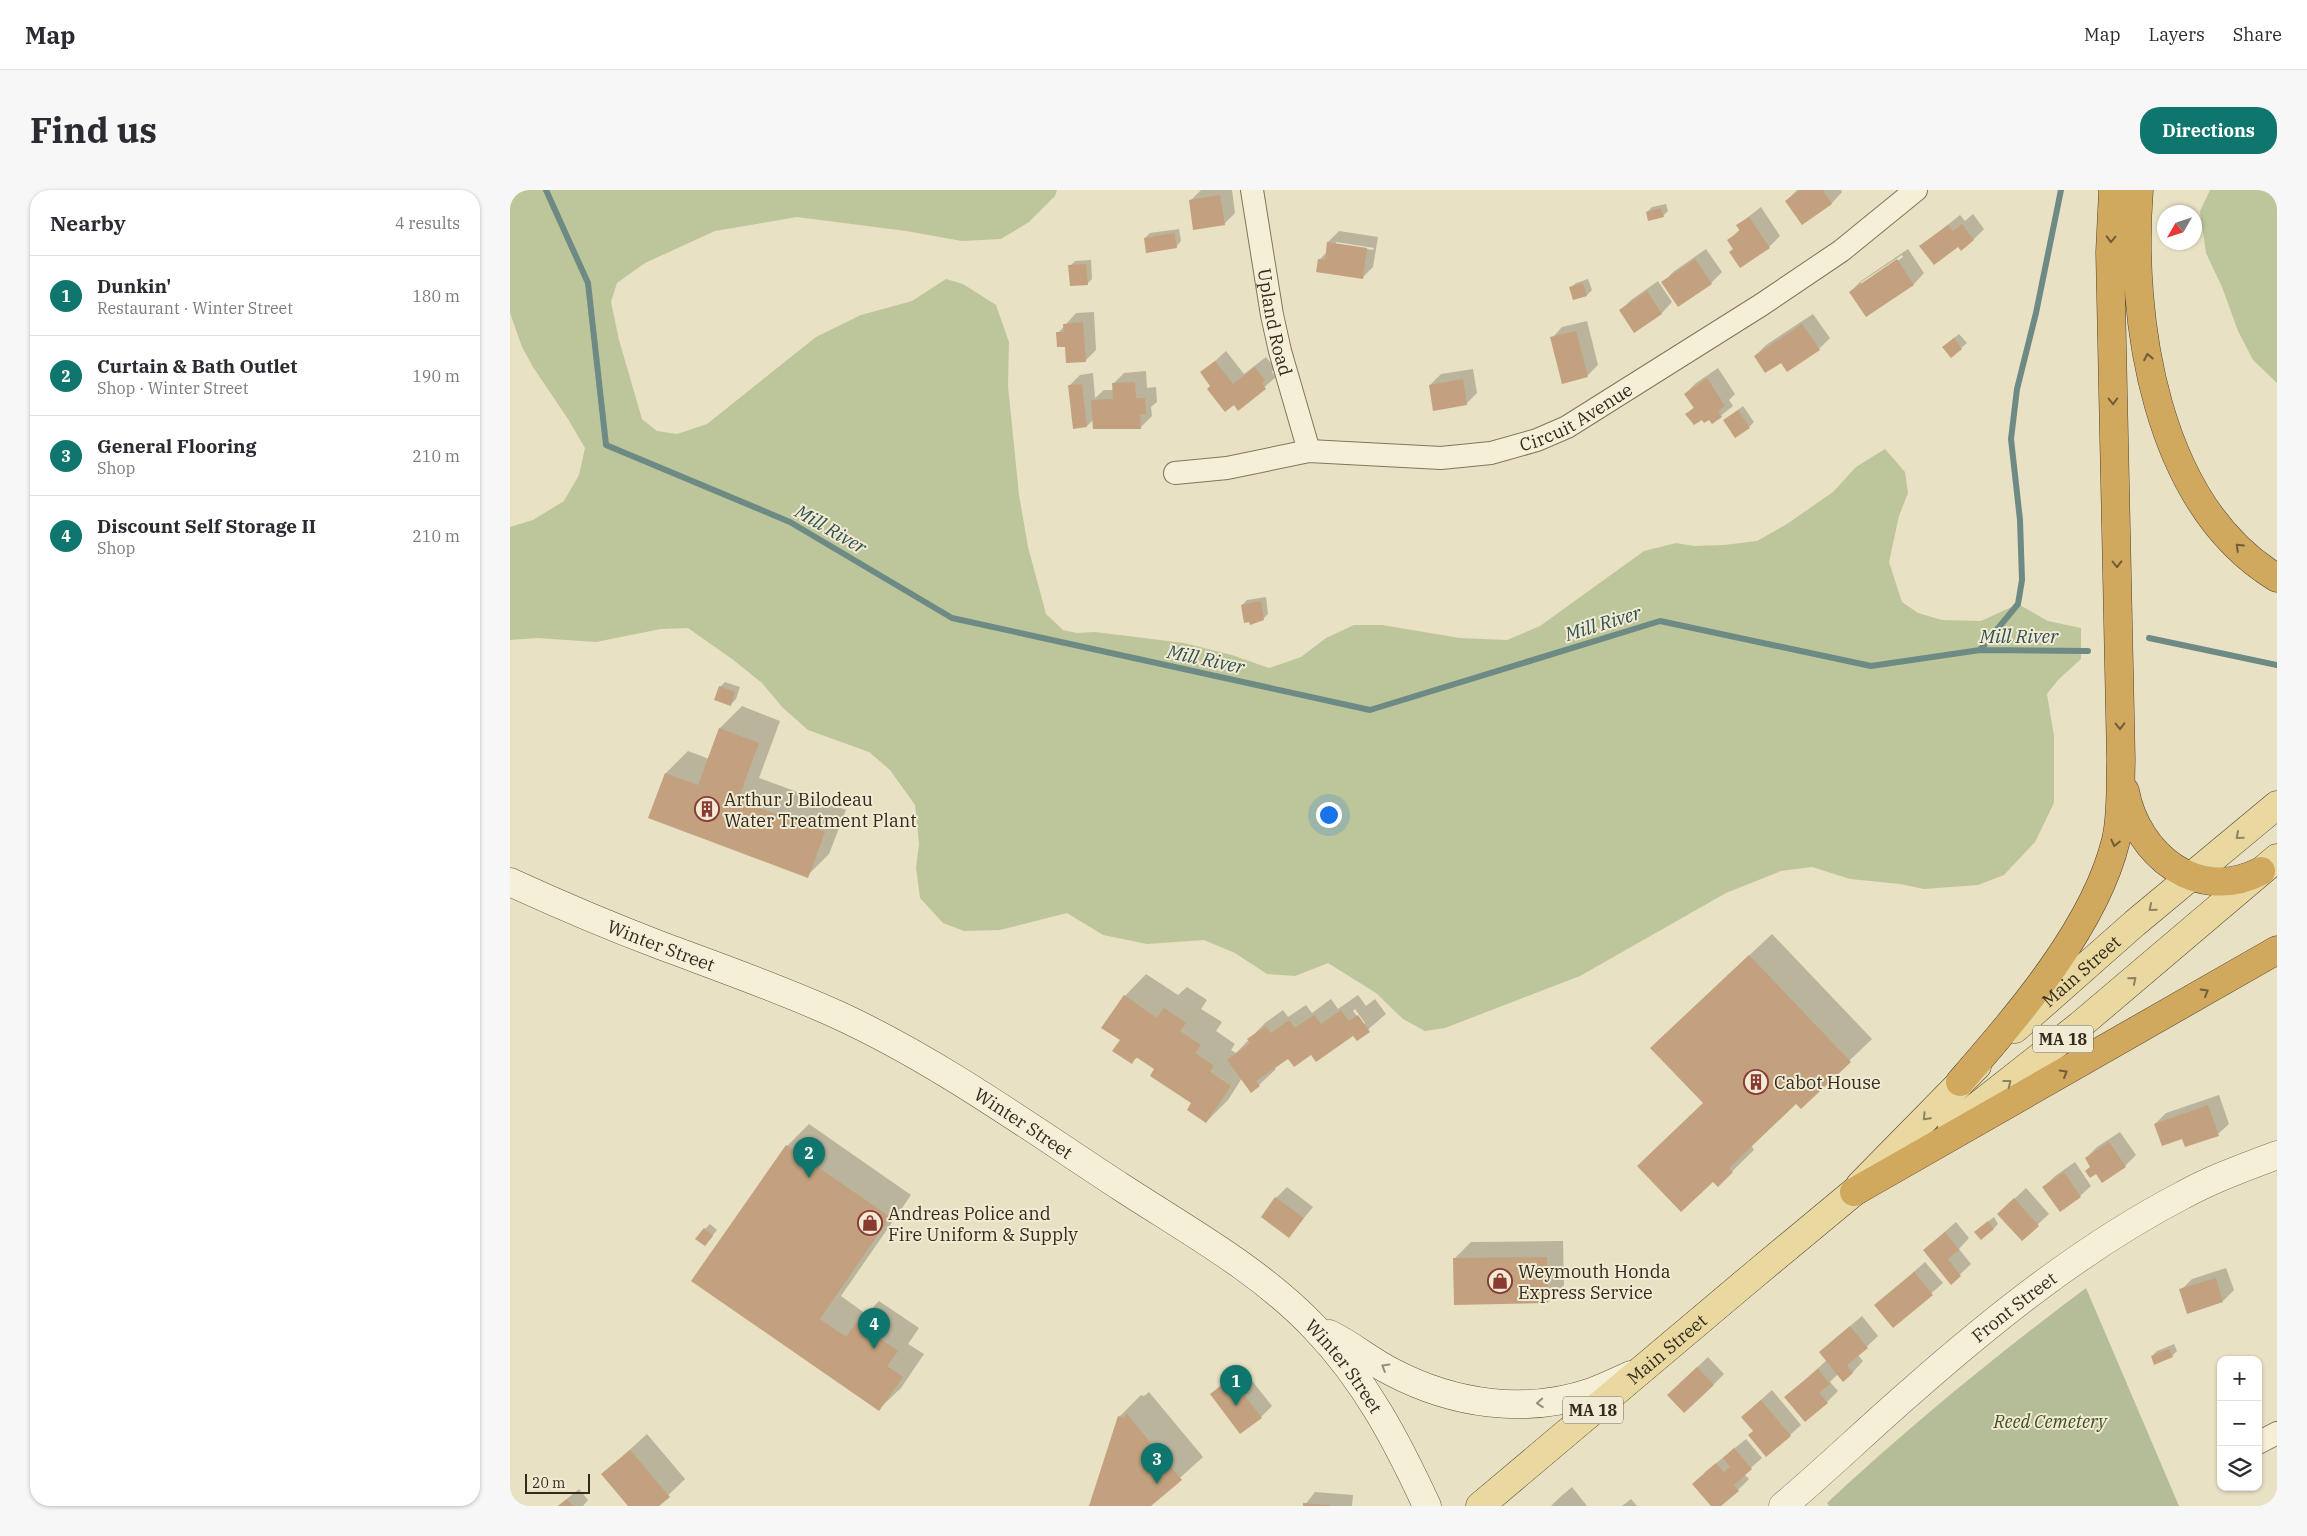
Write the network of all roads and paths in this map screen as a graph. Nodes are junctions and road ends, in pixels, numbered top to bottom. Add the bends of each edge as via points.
1 (1252, 190) edge
2 (1916, 190) edge
3 (2113, 190) edge
4 (2139, 190) edge
5 (1309, 451) junction
6 (1175, 473) dead end
7 (2277, 578) edge
8 (2121, 760) junction
9 (2277, 805) edge
10 (2269, 865) edge
11 (2190, 877) junction
12 (510, 882) edge
13 (2277, 950) edge
14 (1960, 1082) junction
15 (2277, 1155) edge
16 (1854, 1192) junction
17 (1314, 1328) junction
18 (1636, 1373) junction
19 (2277, 1434) edge
20 (2262, 1441) edge
21 (1426, 1506) edge
22 (1480, 1506) edge
23 (1783, 1506) edge

1 - 5 street, Upland Road via 1272,315
2 - 5 street, Circuit Avenue via 1841,251 1567,428 1491,453 1441,458
3 -> 8 highway via 2110,252
7 -> 4 highway via 2244,552 2205,508 2185,472 2170,434 2149,363 2141,311 2137,260
5 - 6 street, Circuit Avenue via 1227,468
8 - 11 highway via 2125,795 2136,824 2160,855
8 -> 14 highway via 2116,838 2098,891 2052,965
9 -> 11 main road, Main Street / MA 18
10 - 11 highway via 2249,878 2226,883 2202,882
16 -> 10 main road, Main Street / MA 18 via 2008,1082
11 -> 14 main road, Main Street / MA 18 via 2046,1001
12 - 17 main road, Winter Street via 821,1008 912,1053 1243,1267
16 -> 13 highway
14 -> 16 main road, Main Street / MA 18
15 - 23 main road, Front Street via 2184,1194 2144,1217 2034,1292 1983,1330
16 - 18 main road, Main Street / MA 18
18 -> 17 main road via 1591,1392 1550,1402 1478,1402 1441,1394 1391,1372 1345,1342
17 - 21 main road, Winter Street via 1374,1402
18 - 22 main road, Main Street / MA 18
19 - 20 street

